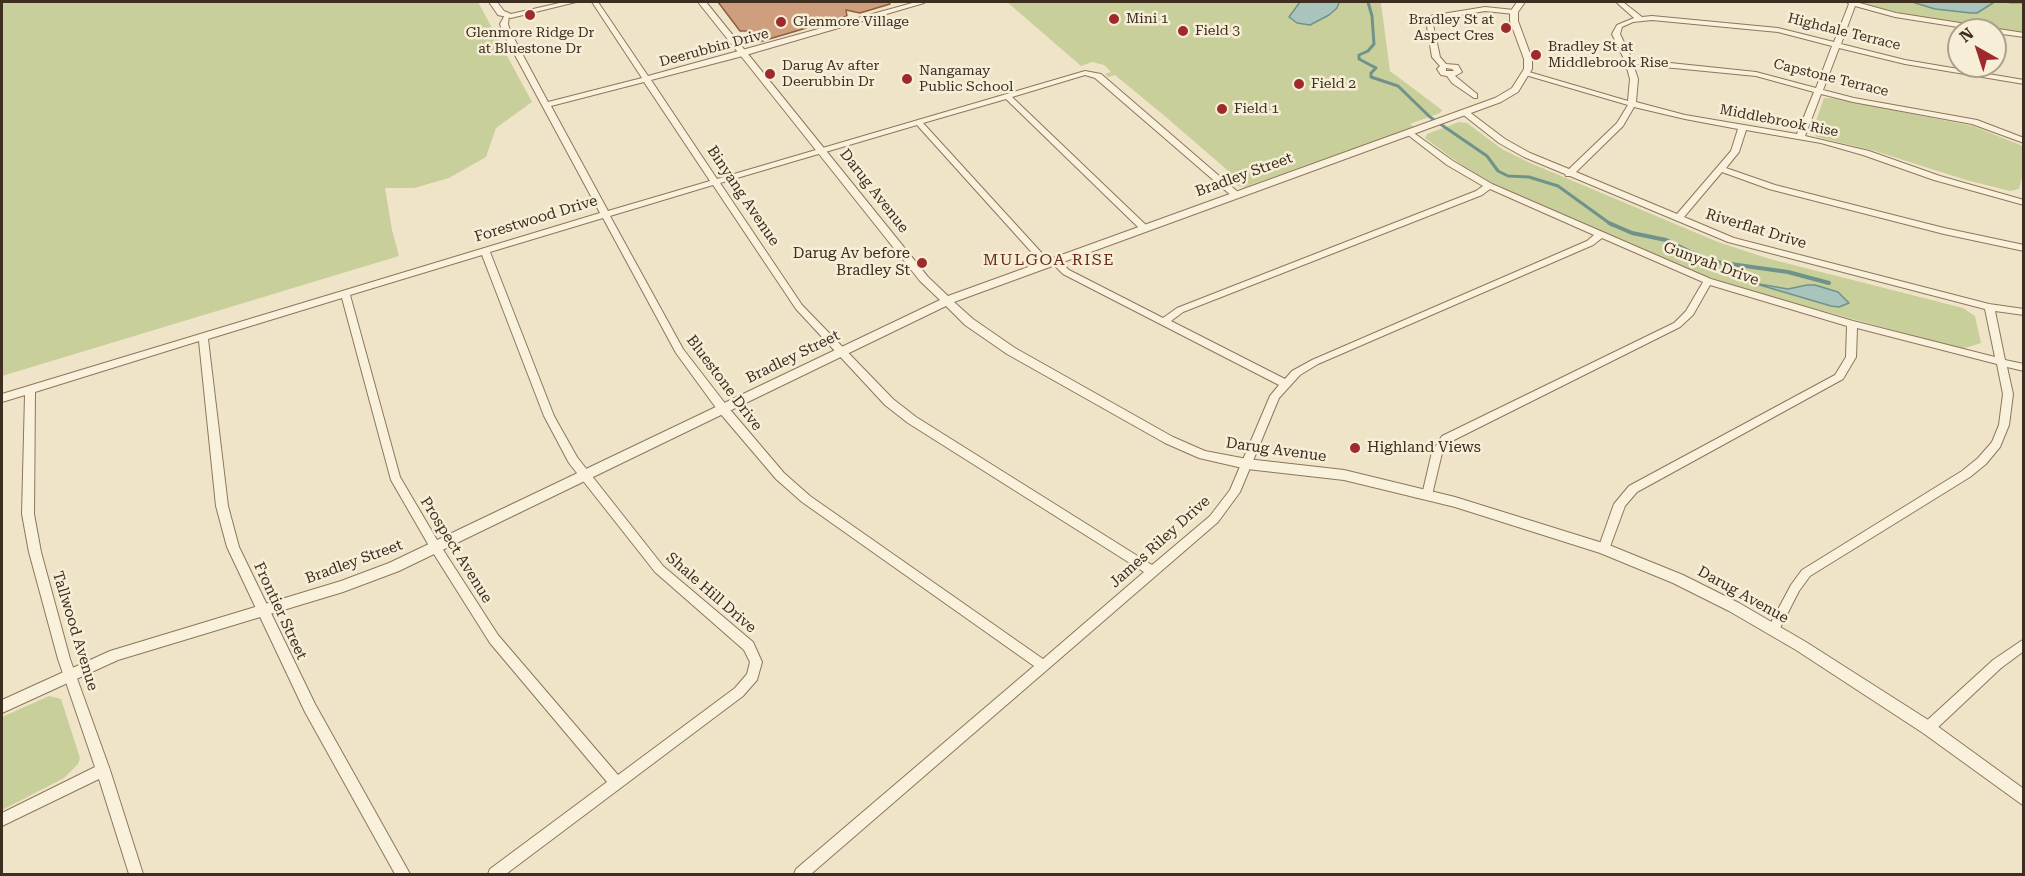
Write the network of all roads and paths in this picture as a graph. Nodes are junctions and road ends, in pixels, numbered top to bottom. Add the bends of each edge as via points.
1 (572, 2) edge
2 (595, 2) edge
3 (702, 2) edge
4 (922, 2) edge
5 (1521, 2) edge
6 (1619, 2) edge
7 (1852, 2) edge
8 (495, 5) edge
9 (1515, 12) junction
10 (507, 16) junction
11 (1639, 18) junction
12 (1947, 23) edge
13 (2007, 33) edge
14 (2024, 35) edge
15 (1836, 44) junction
16 (744, 53) junction
17 (1629, 61) junction
18 (1526, 74) junction
19 (646, 79) junction
20 (2024, 82) edge
21 (1817, 90) junction
22 (1007, 96) junction
23 (1474, 96) dead end
24 (1632, 104) junction
25 (547, 105) junction
26 (1465, 113) junction
27 (919, 123) junction
28 (1743, 127) junction
29 (1411, 133) junction
30 (1800, 137) junction
31 (2024, 141) edge
32 (822, 152) junction
33 (1722, 169) junction
34 (1569, 174) junction
35 (717, 183) junction
36 (1489, 186) junction
37 (1236, 195) junction
38 (2024, 203) edge
39 (606, 214) junction
40 (1678, 219) junction
41 (1144, 228) junction
42 (1600, 235) junction
43 (2024, 248) edge
44 (485, 250) junction
45 (1051, 262) junction
46 (1708, 281) junction
47 (345, 293) junction
48 (945, 301) junction
49 (1989, 307) junction
50 (2024, 312) edge
51 (1164, 322) junction
52 (1852, 324) junction
53 (203, 337) junction
54 (841, 353) junction
55 (2000, 363) junction
56 (2024, 368) edge
57 (1284, 383) junction
58 (30, 389) junction
59 (2, 398) edge
60 (723, 409) junction
61 (1247, 464) junction
62 (584, 476) junction
63 (1427, 495) junction
64 (436, 548) junction
65 (1604, 549) junction
66 (1153, 572) junction
67 (262, 611) junction
68 (1773, 630) junction
69 (2024, 644) edge
70 (1043, 666) junction
71 (69, 674) junction
72 (2, 706) edge
73 (1928, 728) junction
74 (103, 770) junction
75 (617, 784) junction
76 (2024, 799) edge
77 (2, 820) edge
78 (136, 874) edge
79 (403, 874) edge
80 (495, 874) edge
81 (801, 874) edge

1 - 10 street
2 - 19 street, Binyang Avenue
3 - 16 street, Darug Avenue
4 - 16 street, Deerubbin Drive
5 - 9 street
6 - 11 street
7 - 12 street via 1895,15
7 - 15 street
8 - 10 street
9 - 18 street via 1515,27 1528,59
9 - 23 street via 1485,9 1430,18 1436,57 1444,66 1441,70
10 - 25 street, Bluestone Drive via 504,27
11 - 15 street, Highdale Terrace via 1772,29
11 - 17 street via 1617,28 1617,38
13 - 14 street
15 - 20 street, Highdale Terrace via 1905,62
15 - 21 street
16 - 19 street, Deerubbin Drive
16 - 32 street, Darug Avenue
17 - 21 street, Capstone Terrace via 1756,74
17 - 24 street via 1634,79
18 - 24 street, Middlebrook Rise
18 - 26 street, Bradley Street via 1508,95
19 - 25 street, Deerubbin Drive
19 - 35 street, Binyang Avenue
21 - 30 street
21 - 31 street, Capstone Terrace via 1974,122
22 - 27 street, Forestwood Drive
22 - 37 street, Forestwood Drive via 1081,74 1098,76
22 - 41 street
24 - 28 street, Middlebrook Rise
24 - 34 street via 1620,124
25 - 39 street, Bluestone Drive
26 - 29 street, Bradley Street
26 - 34 street, Riverflat Drive via 1511,147
27 - 32 street, Forestwood Drive
27 - 45 street
28 - 30 street, Middlebrook Rise
28 - 33 street via 1735,152
29 - 36 street, Gunyah Drive
29 - 37 street, Bradley Street
30 - 38 street, Middlebrook Rise via 1878,156
32 - 35 street, Forestwood Drive
32 - 48 street, Darug Avenue
33 - 40 street
33 - 43 street via 1772,187
34 - 40 street, Riverflat Drive
35 - 39 street, Forestwood Drive
35 - 54 street, Binyang Avenue via 799,307
36 - 42 street, Gunyah Drive
36 - 51 street via 1180,310
37 - 41 street, Bradley Street
39 - 44 street, Forestwood Drive
39 - 60 street, Bluestone Drive via 679,351
40 - 49 street, Riverflat Drive via 1748,245
41 - 45 street, Bradley Street
42 - 46 street, Gunyah Drive
42 - 57 street, James Riley Drive via 1590,243 1308,366
44 - 47 street, Forestwood Drive
44 - 62 street, Shale Hill Drive via 556,431
45 - 48 street, Bradley Street
45 - 51 street
46 - 52 street, Gunyah Drive
46 - 63 street via 1690,313 1677,325 1446,439 1437,452
47 - 53 street, Forestwood Drive
47 - 64 street, Prospect Avenue via 395,477
48 - 54 street, Bradley Street
48 - 61 street, Darug Avenue via 1011,351 1169,440 1203,455
49 - 50 street, Riverflat Drive
49 - 55 street
51 - 57 street
52 - 55 street, Gunyah Drive
52 - 65 street via 1851,357 1839,377 1633,489 1620,504
53 - 58 street, Forestwood Drive
53 - 67 street, Frontier Street via 225,522
54 - 60 street, Bradley Street
54 - 66 street, Binyang Avenue via 912,420
55 - 56 street, Gunyah Drive
55 - 68 street via 2007,414 1989,453 1966,474 1806,573
57 - 61 street, James Riley Drive via 1272,401
58 - 59 street, Forestwood Drive
58 - 71 street, Tallwood Avenue via 28,514
60 - 62 street, Bradley Street
60 - 70 street, Bluestone Drive via 780,476 806,500
61 - 63 street, Darug Avenue via 1344,475
61 - 66 street, James Riley Drive via 1233,496 1220,513
62 - 64 street, Bradley Street
62 - 75 street, Shale Hill Drive via 659,569 749,646 756,662 753,675 740,692
63 - 65 street, Darug Avenue
64 - 67 street, Bradley Street via 376,574
64 - 75 street, Prospect Avenue via 494,639
65 - 68 street, Darug Avenue via 1695,587
66 - 70 street, James Riley Drive
67 - 71 street, Bradley Street via 115,655
67 - 79 street, Frontier Street via 310,708
68 - 73 street, Darug Avenue
69 - 73 street via 1996,664
70 - 81 street, James Riley Drive
71 - 72 street, Bradley Street
71 - 74 street, Tallwood Avenue
73 - 76 street, Darug Avenue
74 - 77 street
74 - 78 street, Tallwood Avenue
75 - 80 street, Shale Hill Drive

